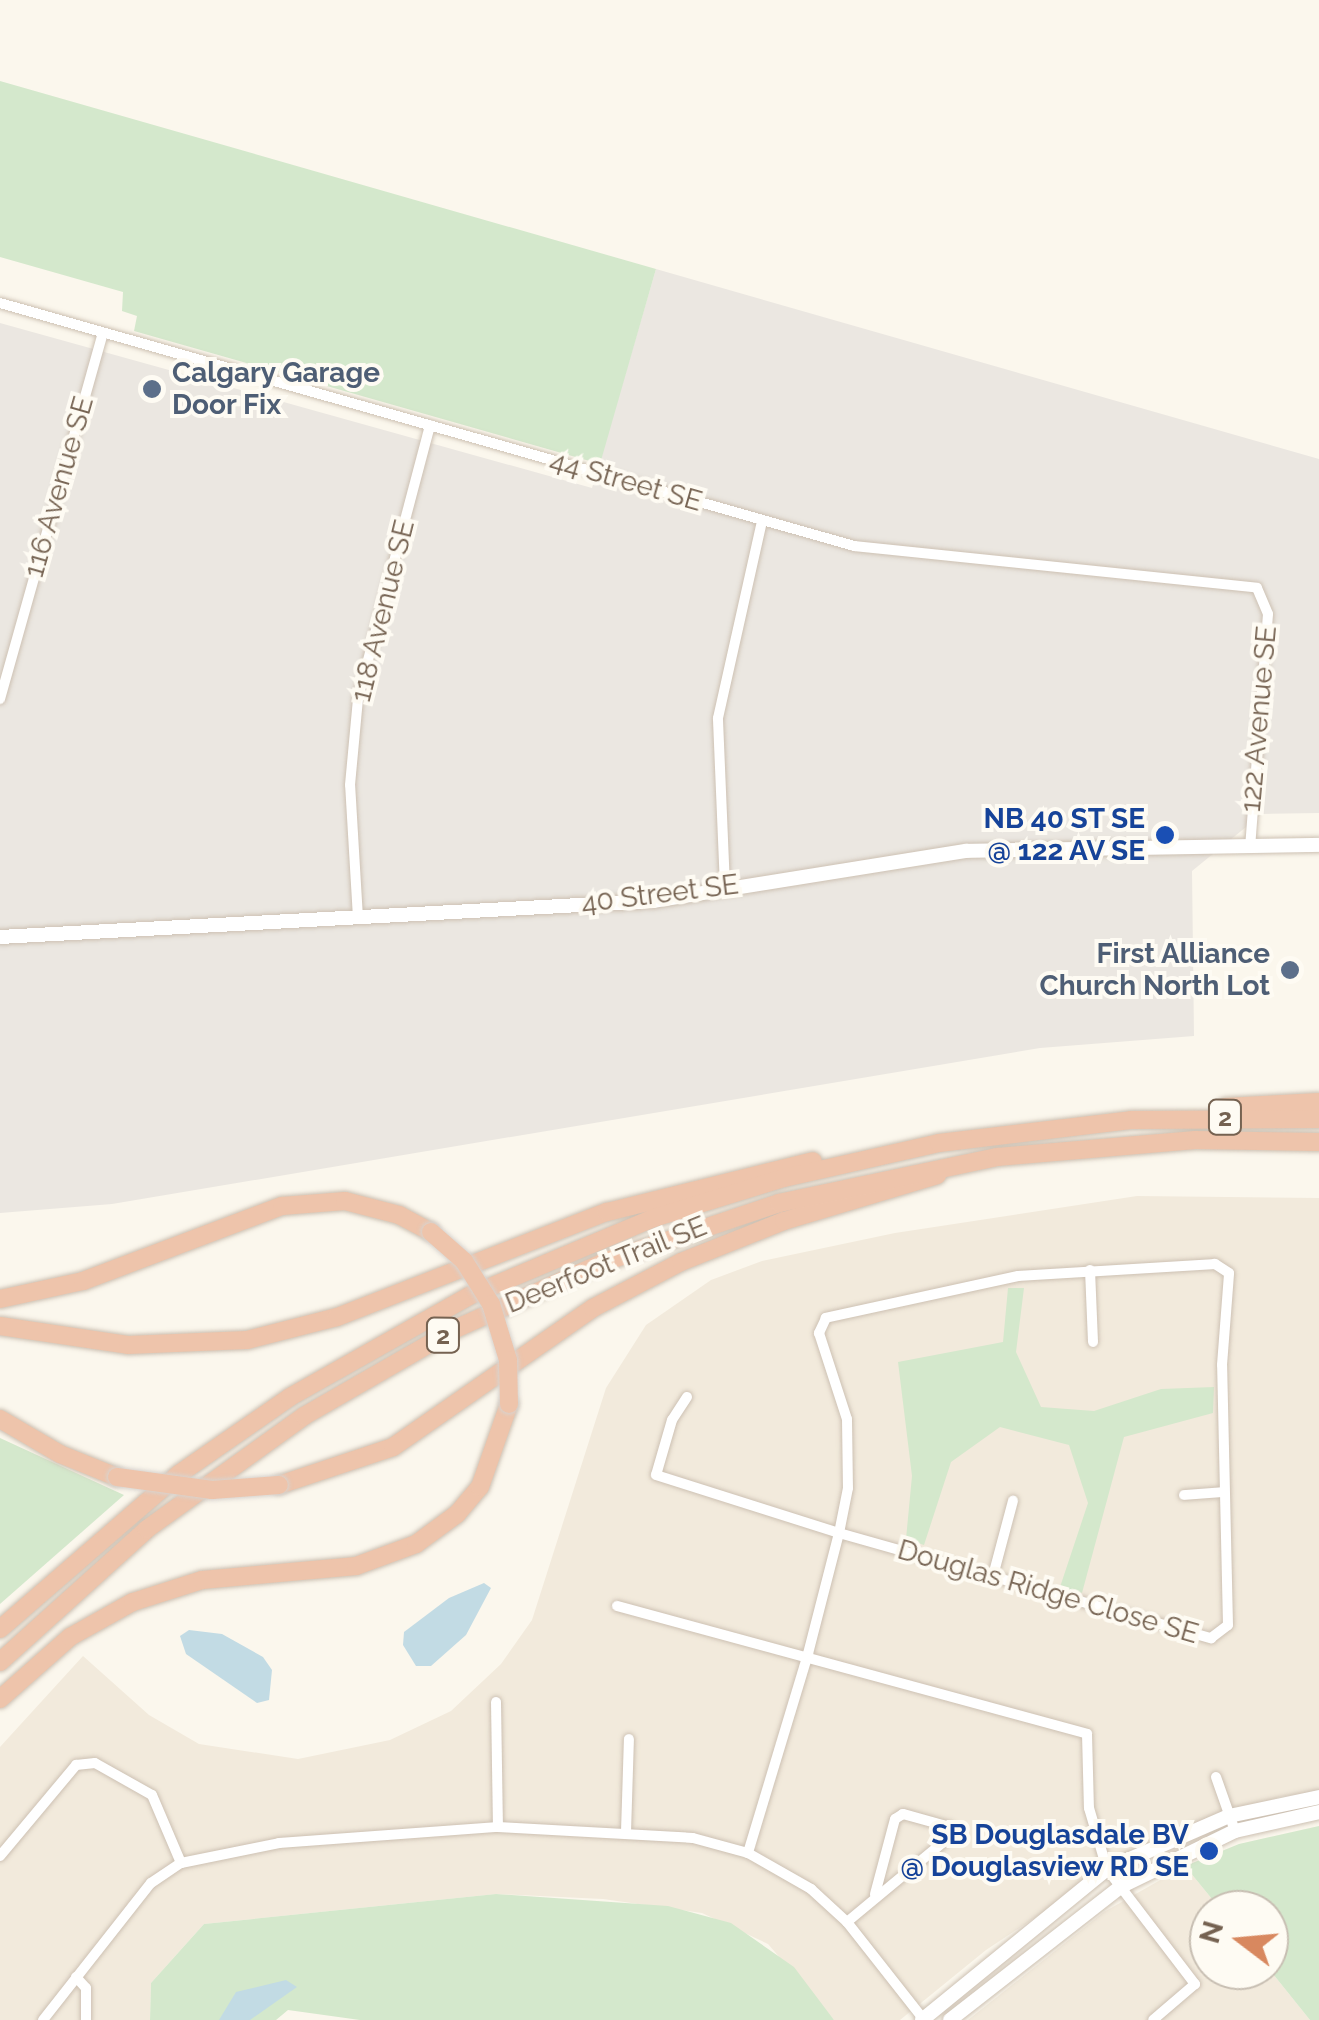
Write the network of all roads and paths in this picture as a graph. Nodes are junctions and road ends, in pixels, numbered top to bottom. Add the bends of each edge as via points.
1 (0, 302) edge
2 (103, 333) junction
3 (430, 425) junction
4 (762, 521) junction
5 (1264, 592) joint
6 (0, 646) edge
7 (14, 650) junction
8 (0, 699) edge
9 (1319, 845) edge
10 (1250, 847) junction
11 (725, 887) junction
12 (358, 918) junction
13 (0, 937) edge
14 (1319, 1102) edge
15 (1319, 1119) edge
16 (1132, 1120) junction
17 (1319, 1142) edge
18 (888, 1153) junction
19 (966, 1163) junction
20 (1090, 1270) junction
21 (0, 1299) edge
22 (0, 1326) edge
23 (1093, 1342) dead end
24 (688, 1397) dead end
25 (0, 1419) edge
26 (1224, 1492) junction
27 (1184, 1495) dead end
28 (1013, 1501) dead end
29 (839, 1533) junction
30 (993, 1576) junction
31 (617, 1606) dead end
32 (0, 1630) edge
33 (808, 1654) junction
34 (0, 1662) edge
35 (0, 1698) edge
36 (496, 1702) dead end
37 (629, 1739) dead end
38 (1216, 1777) dead end
39 (1319, 1798) edge
40 (1319, 1812) edge
41 (1229, 1816) junction
42 (498, 1827) junction
43 (1235, 1831) junction
44 (626, 1832) junction
45 (748, 1853) junction
46 (0, 1856) edge
47 (181, 1863) junction
48 (1108, 1869) junction
49 (1120, 1887) junction
50 (875, 1894) junction
51 (848, 1922) junction
52 (76, 1977) junction
53 (44, 2020) edge
54 (86, 2020) edge
55 (923, 2020) edge
56 (950, 2020) edge
57 (1153, 2020) edge

1 - 2 street, 44 Street SE
2 - 3 street, 44 Street SE
2 - 7 street, 116 Avenue SE
3 - 4 street, 44 Street SE
3 - 12 street, 118 Avenue SE via 358,698 350,785
4 - 5 street, 44 Street SE via 854,546 1244,584
4 - 11 street via 718,718
5 - 10 street, 122 Avenue SE via 1268,614
6 - 7 street
7 - 8 street, 116 Avenue SE
9 - 10 street, 40 Street SE
10 - 11 street, 40 Street SE via 966,851
11 - 12 street, 40 Street SE via 653,901
12 - 13 street, 40 Street SE
14 - 16 highway via 1268,1101
15 - 16 highway, Deerfoot Trail SE / 2
16 - 18 highway, Deerfoot Trail SE / 2
17 - 19 highway, Deerfoot Trail SE / 2 via 1134,1143
18 - 22 highway via 786,1164 607,1212 337,1317 247,1340 128,1345
18 - 32 highway, Deerfoot Trail SE / 2 via 654,1218 539,1264 397,1334 179,1474
19 - 25 highway, bridge via 901,1191 784,1221 681,1262 593,1308 393,1447 279,1485 212,1490 117,1476 60,1454
19 - 34 highway, Deerfoot Trail SE / 2 via 726,1218 604,1262 455,1329 218,1474
20 - 23 street
20 - 26 street, Douglas Ridge Close SE via 1215,1264 1229,1273
20 - 29 street, Douglas Ridge Close SE via 969,1284 826,1318 818,1333 847,1419 848,1488
21 - 35 highway, bridge via 84,1281 252,1214 294,1204 365,1205 431,1232 464,1261 492,1304 508,1360 509,1404 480,1486 458,1514 416,1544 356,1566 202,1580 134,1602 70,1637
24 - 29 street via 672,1420 656,1475
26 - 27 street
26 - 30 street, Douglas Ridge Close SE via 1228,1625 1212,1638
28 - 30 street
29 - 30 street, Douglas Ridge Close SE
29 - 33 street, Douglas Ridge Close SE
31 - 33 street
33 - 45 street, Douglas Ridge Close SE
33 - 48 street via 1088,1734 1089,1808
36 - 42 street
37 - 44 street
38 - 41 street
39 - 41 street
40 - 43 street
41 - 43 street
41 - 48 street
42 - 44 street
42 - 47 street via 279,1843
43 - 49 street
44 - 45 street via 693,1838
45 - 51 street via 811,1889
46 - 47 street via 76,1765 95,1763 152,1795
47 - 52 street via 151,1884
48 - 49 street
48 - 55 street
49 - 56 street
49 - 57 street via 1195,1984
50 - 50 street via 952,1834 950,1827 902,1814 895,1819
50 - 51 street
51 - 55 street
52 - 53 street
52 - 54 street via 86,1988

